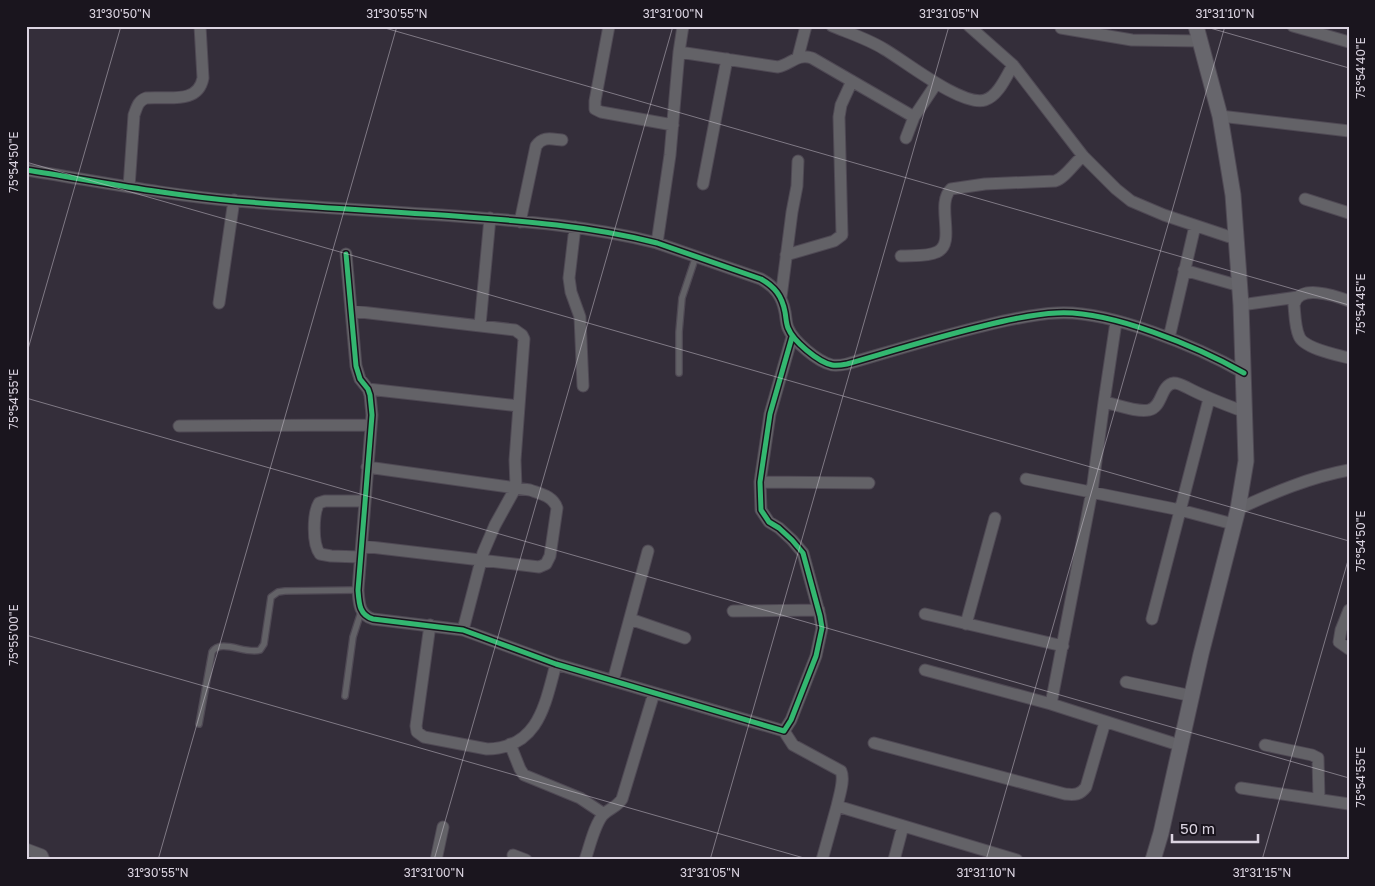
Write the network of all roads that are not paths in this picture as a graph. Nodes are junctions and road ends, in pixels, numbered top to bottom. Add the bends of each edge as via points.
1 (200, 26) edge
2 (609, 26) edge
3 (683, 26) edge
4 (806, 26) edge
5 (832, 26) edge
6 (969, 26) edge
7 (1293, 26) edge
8 (1061, 28) dead end
9 (1198, 33) edge
10 (1349, 42) edge
11 (679, 52) junction
12 (798, 57) junction
13 (727, 59) junction
14 (1013, 65) junction
15 (852, 81) junction
16 (936, 84) junction
17 (1220, 116) junction
18 (914, 117) junction
19 (673, 126) junction
20 (1349, 131) edge
21 (906, 138) dead end
22 (562, 140) dead end
23 (1083, 156) junction
24 (798, 161) dead end
25 (26, 170) edge
26 (703, 184) dead end
27 (129, 186) junction
28 (1305, 199) dead end
29 (234, 200) junction
30 (1349, 213) edge
31 (490, 218) junction
32 (520, 222) junction
33 (1195, 226) junction
34 (575, 227) junction
35 (1236, 239) junction
36 (657, 242) junction
37 (346, 254) dead end
38 (786, 255) junction
39 (696, 256) junction
40 (901, 256) dead end
41 (1184, 270) junction
42 (1240, 286) junction
43 (780, 297) junction
44 (1298, 297) junction
45 (1349, 301) edge
46 (219, 303) dead end
47 (1241, 305) junction
48 (352, 310) junction
49 (1116, 322) junction
50 (480, 325) junction
51 (792, 337) junction
52 (1169, 338) junction
53 (1349, 358) edge
54 (679, 373) dead end
55 (1244, 373) junction
56 (583, 386) dead end
57 (368, 390) junction
58 (1209, 399) junction
59 (1104, 402) junction
60 (518, 406) junction
61 (1245, 412) junction
62 (371, 425) junction
63 (179, 426) dead end
64 (367, 467) junction
65 (1349, 470) edge
66 (1026, 479) dead end
67 (760, 482) junction
68 (869, 483) dead end
69 (516, 488) junction
70 (1092, 491) junction
71 (365, 501) junction
72 (1238, 509) junction
73 (1180, 510) junction
74 (995, 518) dead end
75 (1233, 524) junction
76 (361, 551) junction
77 (648, 551) dead end
78 (481, 561) junction
79 (358, 590) junction
80 (819, 610) junction
81 (1349, 610) edge
82 (733, 611) dead end
83 (361, 612) junction
84 (925, 614) dead end
85 (630, 619) junction
86 (1152, 619) dead end
87 (966, 624) junction
88 (430, 625) junction
89 (463, 630) junction
90 (685, 638) dead end
91 (1063, 646) junction
92 (1349, 649) edge
93 (556, 664) junction
94 (925, 670) dead end
95 (613, 681) junction
96 (1126, 682) dead end
97 (654, 692) junction
98 (345, 696) dead end
99 (1192, 696) junction
100 (1052, 704) junction
101 (1104, 722) junction
102 (200, 724) dead end
103 (784, 731) junction
104 (874, 743) dead end
105 (510, 744) junction
106 (1265, 745) dead end
107 (1182, 746) junction
108 (1241, 788) dead end
109 (1320, 799) junction
110 (1349, 804) edge
111 (837, 806) junction
112 (604, 814) junction
113 (904, 826) junction
114 (443, 827) dead end
115 (26, 849) edge
116 (513, 855) dead end
117 (44, 860) edge
118 (436, 860) edge
119 (526, 860) edge
120 (585, 860) edge
121 (822, 860) edge
122 (894, 860) edge
123 (1018, 860) edge
124 (1152, 860) edge

1 - 27 street via 202,78 197,91 186,97 146,98 137,105
2 - 19 street via 595,109
3 - 11 street
4 - 12 street
5 - 16 street via 884,48
6 - 14 street
7 - 10 street
8 - 9 street via 1132,40
9 - 17 street
11 - 13 street
11 - 19 street
12 - 13 street via 778,67
12 - 15 street via 812,58
13 - 26 street
14 - 16 street via 998,90 982,101 973,101
14 - 23 street
15 - 18 street
15 - 38 street via 839,116 842,235 834,241
16 - 18 street
17 - 20 street
17 - 35 street via 1233,195
18 - 21 street
19 - 36 street
22 - 32 street via 548,138 536,146
23 - 33 street via 1131,201
23 - 40 street via 1055,181 951,189 946,197 946,240 942,248 934,253
24 - 38 street via 798,186
25 - 27 street
27 - 29 street
28 - 30 street
29 - 31 street
29 - 46 street
31 - 32 street
31 - 50 street
32 - 34 street
33 - 35 street
33 - 41 street
34 - 36 street
34 - 56 street via 569,278 580,317
35 - 42 street
36 - 39 street
37 - 48 street
38 - 43 street
39 - 43 street via 761,279 776,288
39 - 54 lane via 682,298
41 - 42 street
41 - 52 street
42 - 47 street
43 - 51 street
44 - 45 street via 1327,293
44 - 47 street
44 - 53 street via 1294,305 1301,341
47 - 55 street
48 - 50 street
48 - 57 street via 356,366
49 - 51 street via 1059,312 1024,316 834,366 825,363
49 - 52 street
49 - 59 street
50 - 60 street via 515,330 524,339
51 - 67 street via 770,414
52 - 55 street
55 - 61 street
57 - 60 street
57 - 62 street
58 - 59 street via 1177,383 1166,388 1151,410
58 - 61 street
58 - 73 street
59 - 70 street
60 - 69 street
61 - 72 street via 1246,461
62 - 63 street
62 - 64 street
64 - 69 street
64 - 71 street
65 - 72 street via 1280,491
66 - 70 street
67 - 68 street
67 - 80 street via 761,510 802,553
69 - 78 street via 495,525
69 - 78 street via 530,490 555,501 557,508 550,556 546,564 539,567
70 - 73 street
70 - 91 street
71 - 76 street
71 - 76 street via 325,501 319,503 315,515 315,545 320,554 332,556
72 - 75 street
73 - 75 street
73 - 86 street
74 - 87 street
75 - 99 street
76 - 78 street
76 - 79 street
77 - 85 street
78 - 89 street
79 - 83 street
79 - 102 lane via 285,591 271,597 264,644 260,650 214,648
80 - 82 street
80 - 103 street via 820,643
81 - 92 street via 1339,642
83 - 88 street via 373,619
83 - 98 lane via 353,637
84 - 87 street
85 - 90 street
85 - 95 street
87 - 91 street
88 - 89 street
88 - 105 street via 417,732 424,737 487,749
89 - 93 street
91 - 100 street
93 - 95 street
93 - 105 street via 544,707 534,726 528,735
94 - 100 street
95 - 97 street
96 - 99 street
97 - 103 street
97 - 112 street via 622,799
99 - 107 street
100 - 101 street
101 - 104 street via 1086,787 1076,795
101 - 107 street
103 - 111 street via 794,745 841,770
105 - 112 street via 524,775 580,798
106 - 109 street via 1318,758
107 - 124 street
108 - 109 street
109 - 110 street
111 - 113 street
111 - 121 street
112 - 120 street
113 - 122 street
113 - 123 street
114 - 118 street
115 - 117 street via 42,854
116 - 119 street

